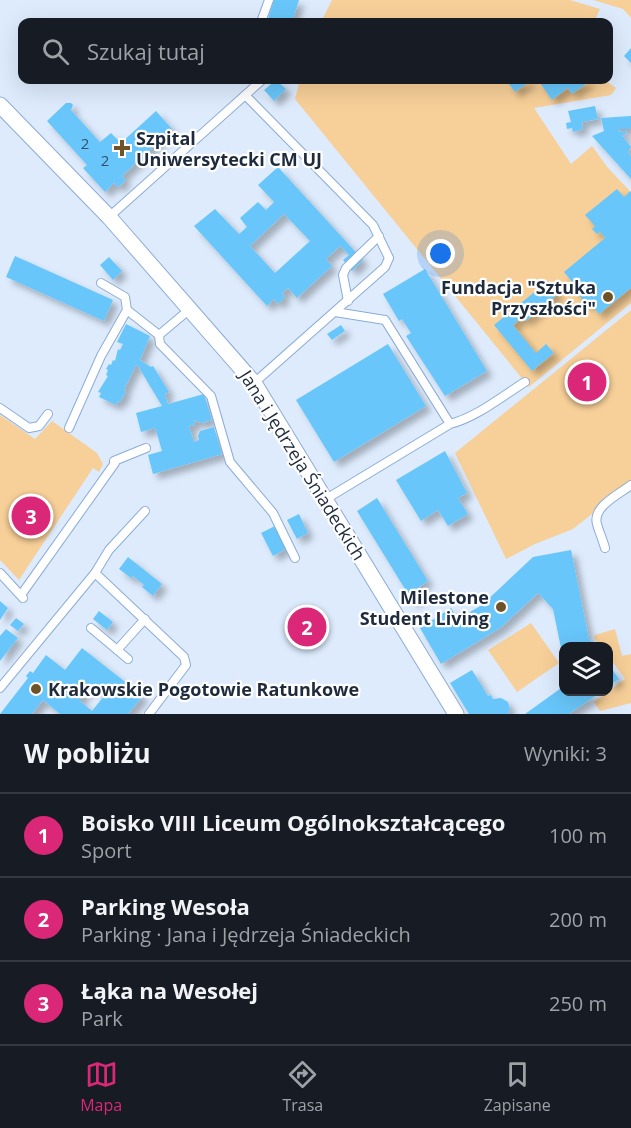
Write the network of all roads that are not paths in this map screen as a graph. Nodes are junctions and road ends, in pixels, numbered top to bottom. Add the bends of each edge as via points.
1 (269, 0) edge
2 (262, 18) edge
3 (257, 84) edge
4 (245, 95) junction
5 (0, 105) edge
6 (110, 218) junction
7 (379, 236) junction
8 (101, 283) dead end
9 (348, 301) junction
10 (190, 309) junction
11 (127, 310) junction
12 (335, 312) junction
13 (159, 335) junction
14 (525, 382) dead end
15 (254, 383) junction
16 (0, 408) edge
17 (48, 414) dead end
18 (450, 424) junction
19 (69, 428) dead end
20 (146, 448) dead end
21 (631, 486) edge
22 (326, 499) junction
23 (145, 511) dead end
24 (606, 548) dead end
25 (295, 558) dead end
26 (0, 573) edge
27 (95, 573) junction
28 (144, 619) junction
29 (91, 628) dead end
30 (117, 650) junction
31 (128, 659) dead end
32 (0, 688) edge
33 (150, 714) edge
34 (456, 714) edge

1 - 2 lane
3 - 4 lane
4 - 6 lane
4 - 7 lane via 373,225
5 - 6 street, Jana i Jędrzeja Śniadeckich
6 - 10 street, Jana i Jędrzeja Śniadeckich
7 - 9 lane via 345,268
7 - 9 lane via 389,258 385,267
8 - 11 lane via 125,297
9 - 12 lane
10 - 13 lane
10 - 15 street, Jana i Jędrzeja Śniadeckich
11 - 13 lane
11 - 19 lane via 101,356
12 - 15 lane
12 - 18 lane via 385,320
13 - 25 lane via 160,344 211,396 230,462 273,513
14 - 18 lane via 462,421
15 - 22 street, Jana i Jędrzeja Śniadeckich
16 - 17 lane via 29,428 39,426
18 - 22 lane
20 - 26 lane via 114,462 23,597
21 - 24 lane via 599,510 596,517
22 - 34 street, Jana i Jędrzeja Śniadeckich
23 - 27 lane via 109,550
27 - 28 lane
27 - 32 lane
28 - 30 lane
28 - 33 lane via 184,657 186,665
29 - 30 lane
30 - 31 lane

